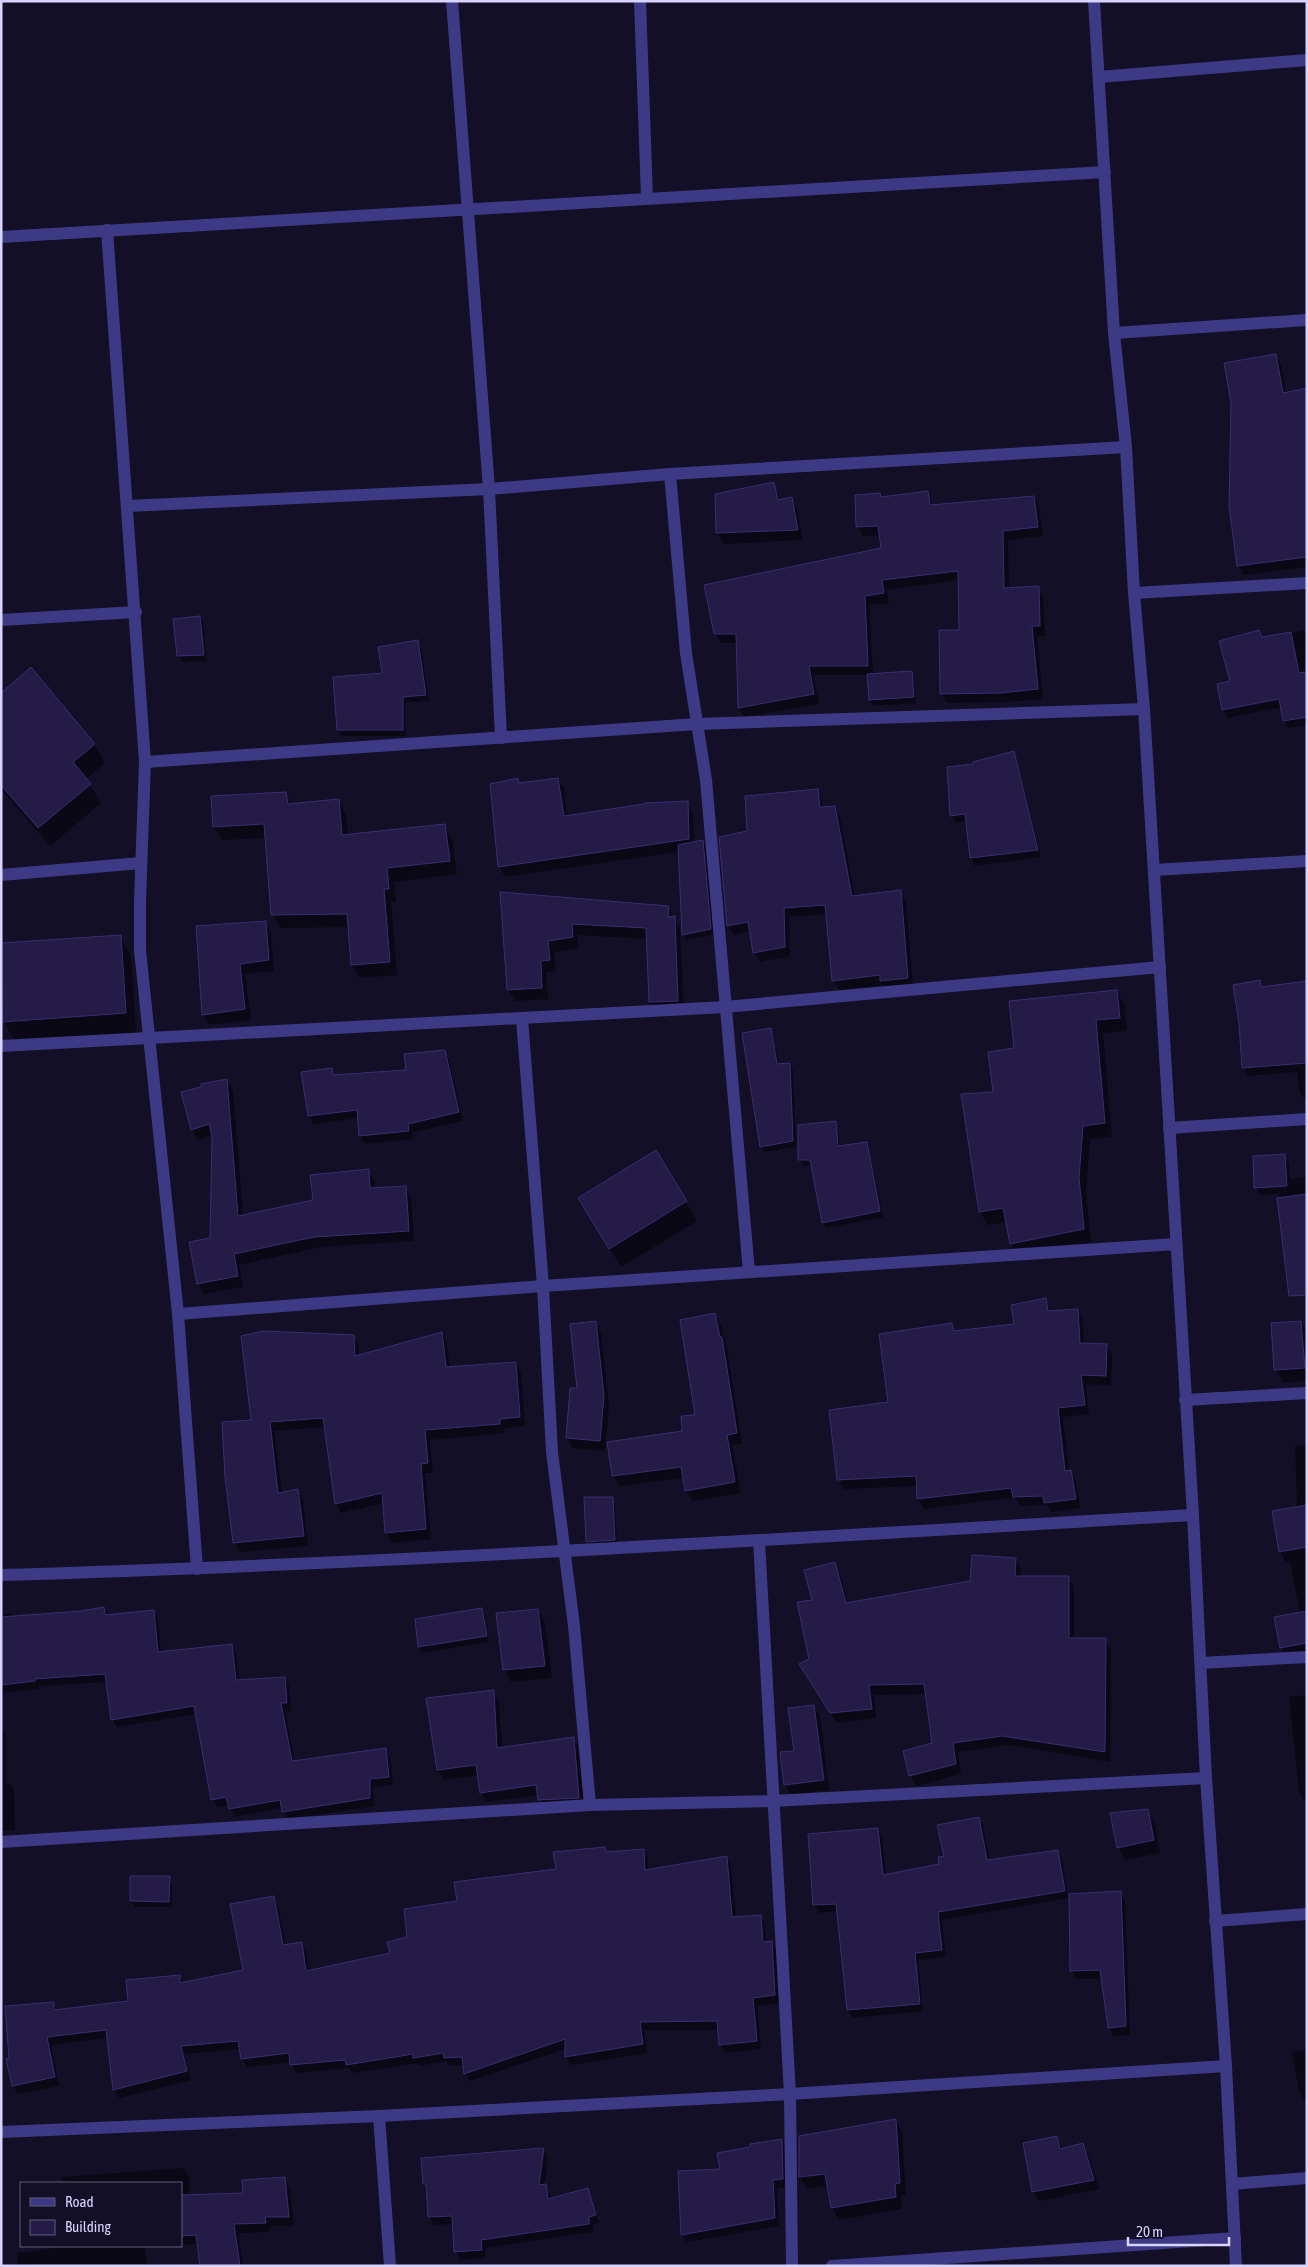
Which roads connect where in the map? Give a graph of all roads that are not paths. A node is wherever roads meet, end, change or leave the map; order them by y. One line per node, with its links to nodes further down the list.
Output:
1 (452, 1): 8 (street)
2 (640, 1): 7 (street)
3 (1094, 1): 5 (street)
4 (1307, 60): 5 (street)
5 (1099, 77): 6 (street)
6 (1105, 172): 7 (street); 12 (street)
7 (647, 198): 8 (street)
8 (469, 209): 9 (street); 15 (street)
9 (107, 230): 10 (street); 16 (street)
10 (1, 237)
11 (1307, 320): 12 (street)
12 (1114, 333): 13 (street)
13 (1126, 448): 14 (street); 18 (street)
14 (670, 474): 15 (street); 22 (street)
15 (488, 489): 16 (street); 23 (street)
16 (128, 506): 19 (street)
17 (1307, 583): 18 (street)
18 (1134, 593): 21 (street)
19 (136, 612): 20 (street); 24 (street)
20 (1, 620)
21 (1144, 709): 22 (street); 27 (street)
22 (697, 724): 23 (street); 30 (street)
23 (501, 738): 24 (street)
24 (146, 762): 26 (street)
25 (1307, 861): 27 (street)
26 (141, 863): 28 (street); 32 (street)
27 (1154, 870): 29 (street)
28 (1, 875)
29 (1160, 967): 30 (street); 35 (street)
30 (725, 1007): 31 (street); 37 (street)
31 (522, 1019): 32 (street); 38 (street)
32 (150, 1039): 33 (street); 39 (street)
33 (1, 1046)
34 (1307, 1119): 35 (street)
35 (1169, 1128): 36 (street)
36 (1176, 1244): 37 (street); 41 (street)
37 (748, 1272): 38 (street)
38 (543, 1286): 39 (street); 44 (street)
39 (178, 1314): 45 (street)
40 (1307, 1393): 41 (street)
41 (1185, 1400): 42 (street)
42 (1193, 1515): 43 (street); 48 (street)
43 (759, 1540): 44 (street); 50 (street)
44 (565, 1552): 45 (street); 51 (street)
45 (197, 1569): 46 (street)
46 (1, 1575)
47 (1307, 1657): 48 (street)
48 (1201, 1664): 49 (street)
49 (1206, 1778): 50 (street); 54 (street)
50 (772, 1801): 51 (street); 56 (street)
51 (590, 1805): 52 (street)
52 (1, 1842)
53 (1307, 1914): 54 (street)
54 (1215, 1920): 55 (street)
55 (1226, 2066): 56 (street); 60 (street)
56 (790, 2094): 57 (street); 63 (street)
57 (379, 2116): 58 (street); 62 (street)
58 (1, 2132)
59 (1307, 2178): 60 (street)
60 (1232, 2184): 61 (street)
61 (1235, 2238): 64 (street); 65 (street)
62 (390, 2266)
63 (792, 2266)
64 (832, 2266)
65 (1236, 2266)

